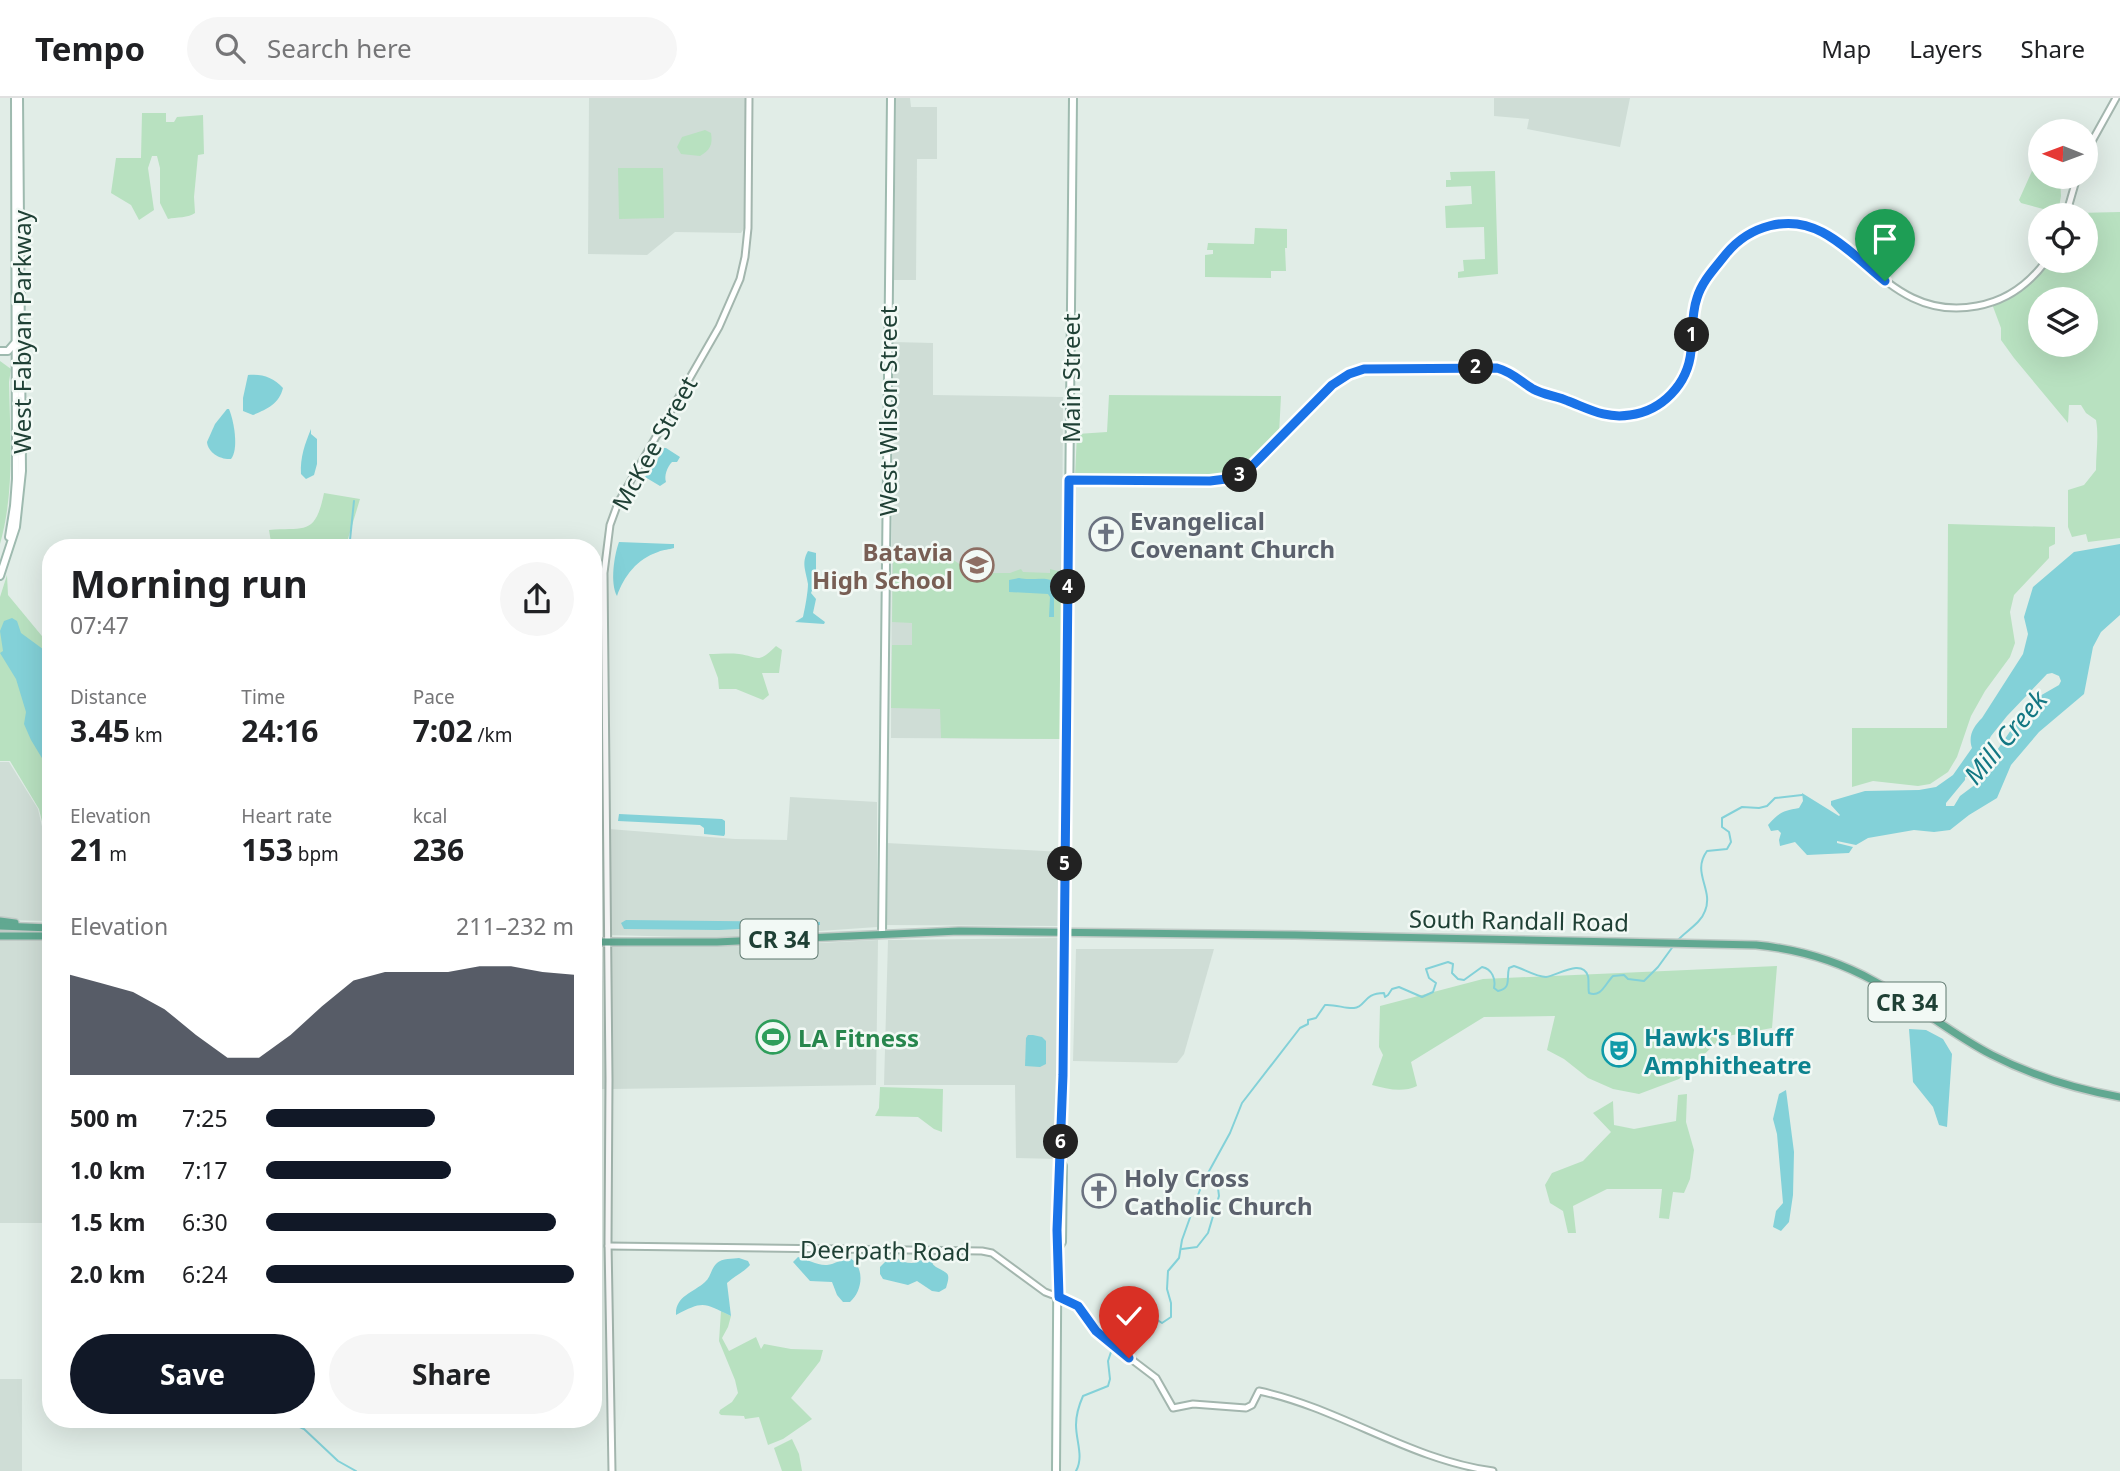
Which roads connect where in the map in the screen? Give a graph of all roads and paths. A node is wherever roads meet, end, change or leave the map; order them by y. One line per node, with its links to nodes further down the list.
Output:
1 (17, 98): 8 (main road, West Fabyan Parkway); 11 (main road, West Fabyan Parkway)
2 (749, 98): 20 (street, McKee Street)
3 (891, 98): 16 (main road, West Wilson Street)
4 (1073, 98): 10 (main road, Main Street)
5 (2116, 98): 6 (street)
6 (2098, 130)
7 (2035, 273): 10 (street)
8 (15, 342): 9 (main road); 11 (main road, West Fabyan Parkway)
9 (0, 351)
10 (1069, 480): 15 (main road, Main Street)
11 (5, 563): 12 (main road, West Fabyan Parkway)
12 (0, 576)
13 (0, 923): 14 (main road)
14 (42, 928)
15 (1065, 932): 16 (main road, South Randall Road / CR 34); 21 (main road, South Randall Road / CR 34); 23 (main road, Main Street)
16 (882, 934): 20 (main road, CR 34)
17 (0, 936): 18 (main road)
18 (42, 936)
19 (602, 942): 20 (main road, CR 34)
20 (607, 942): 22 (street, McKee Street)
21 (2120, 1097)
22 (608, 1247): 23 (street, Deerpath Road); 24 (street, McKee Street)
23 (1059, 1297): 25 (main road, Main Street); 26 (street, Deerpath Road)
24 (612, 1471)
25 (1056, 1471)
26 (1493, 1471)

